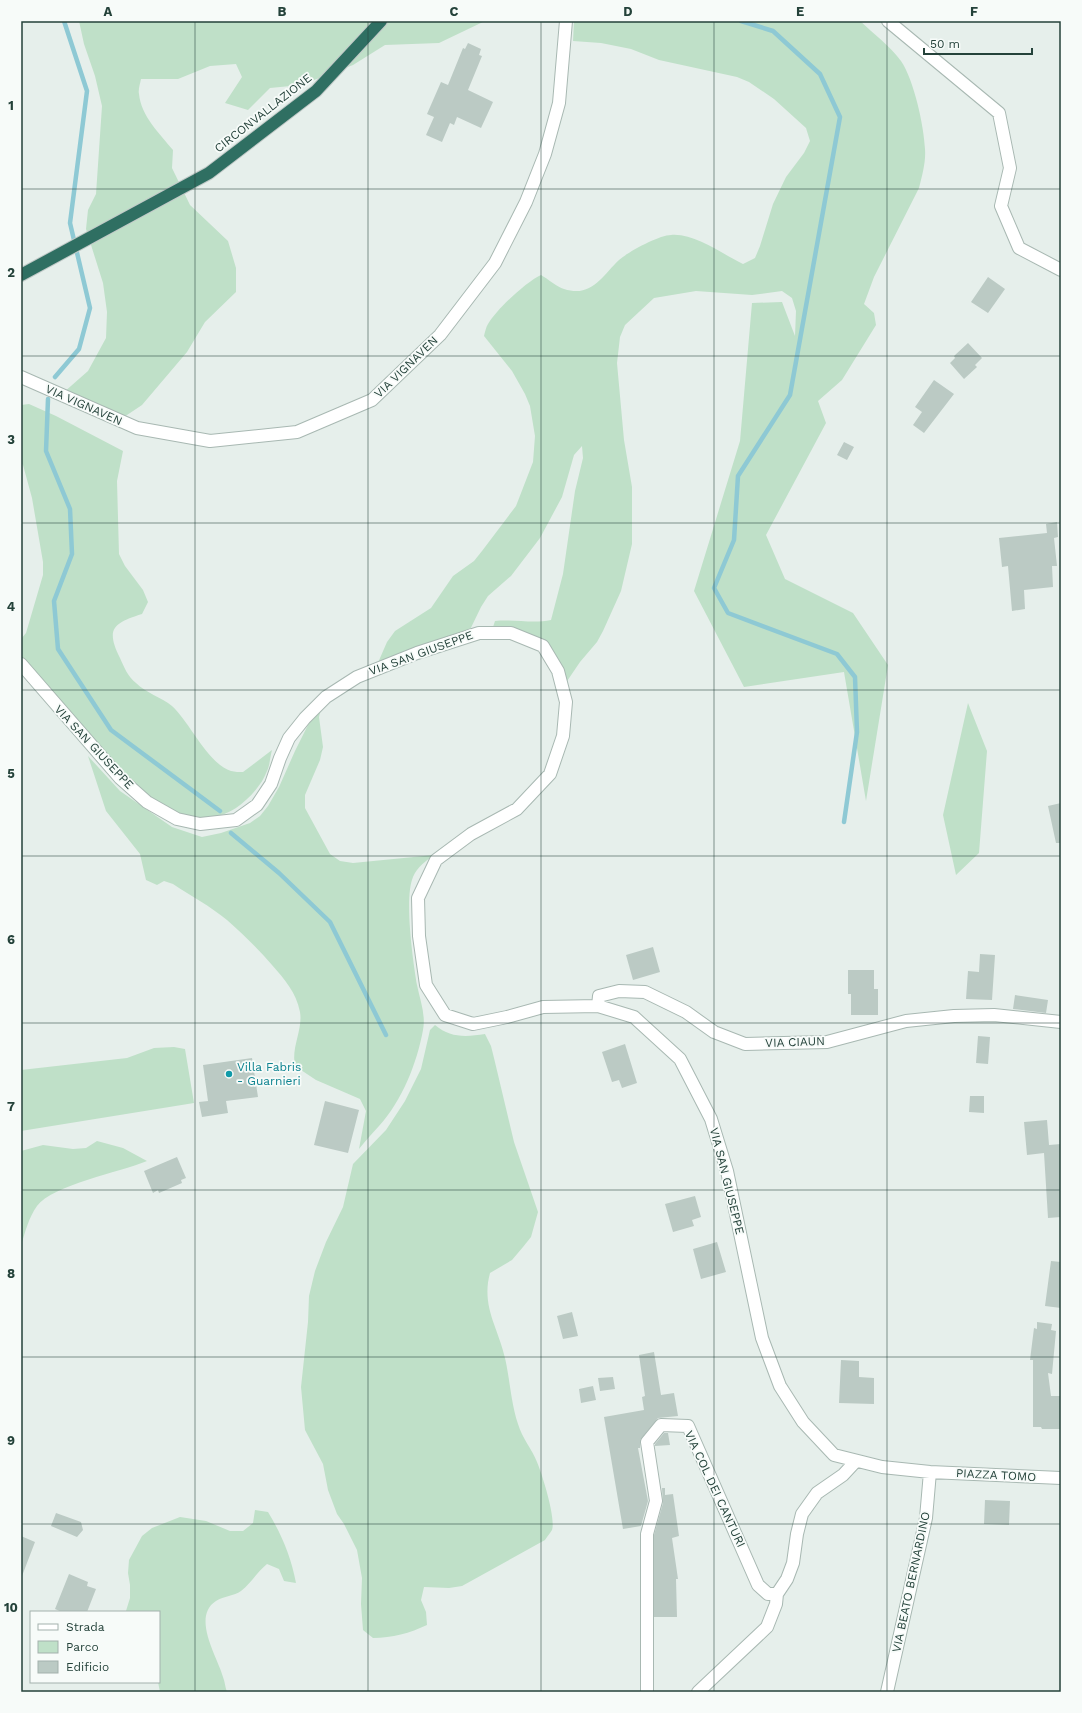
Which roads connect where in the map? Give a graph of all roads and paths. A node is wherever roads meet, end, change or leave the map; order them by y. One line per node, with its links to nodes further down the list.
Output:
1 (381, 21): 5 (highway, CIRCONVALLAZIONE)
2 (566, 21): 6 (street, VIA VIGNAVEN)
3 (888, 21): 4 (street)
4 (1061, 270)
5 (22, 275)
6 (21, 377)
7 (21, 664): 8 (street, VIA SAN GIUSEPPE)
8 (598, 1006): 9 (street, VIA CIAUN); 10 (street, VIA SAN GIUSEPPE)
9 (1061, 1022)
10 (856, 1461): 11 (street, VIA SAN GIUSEPPE); 13 (street)
11 (930, 1472): 12 (street, PIAZZA TOMO); 16 (street, VIA BEATO BERNARDINO)
12 (1061, 1478)
13 (777, 1594): 14 (street, VIA COL DEI CANTURI); 15 (street)
14 (648, 1692)
15 (698, 1692)
16 (887, 1692)

